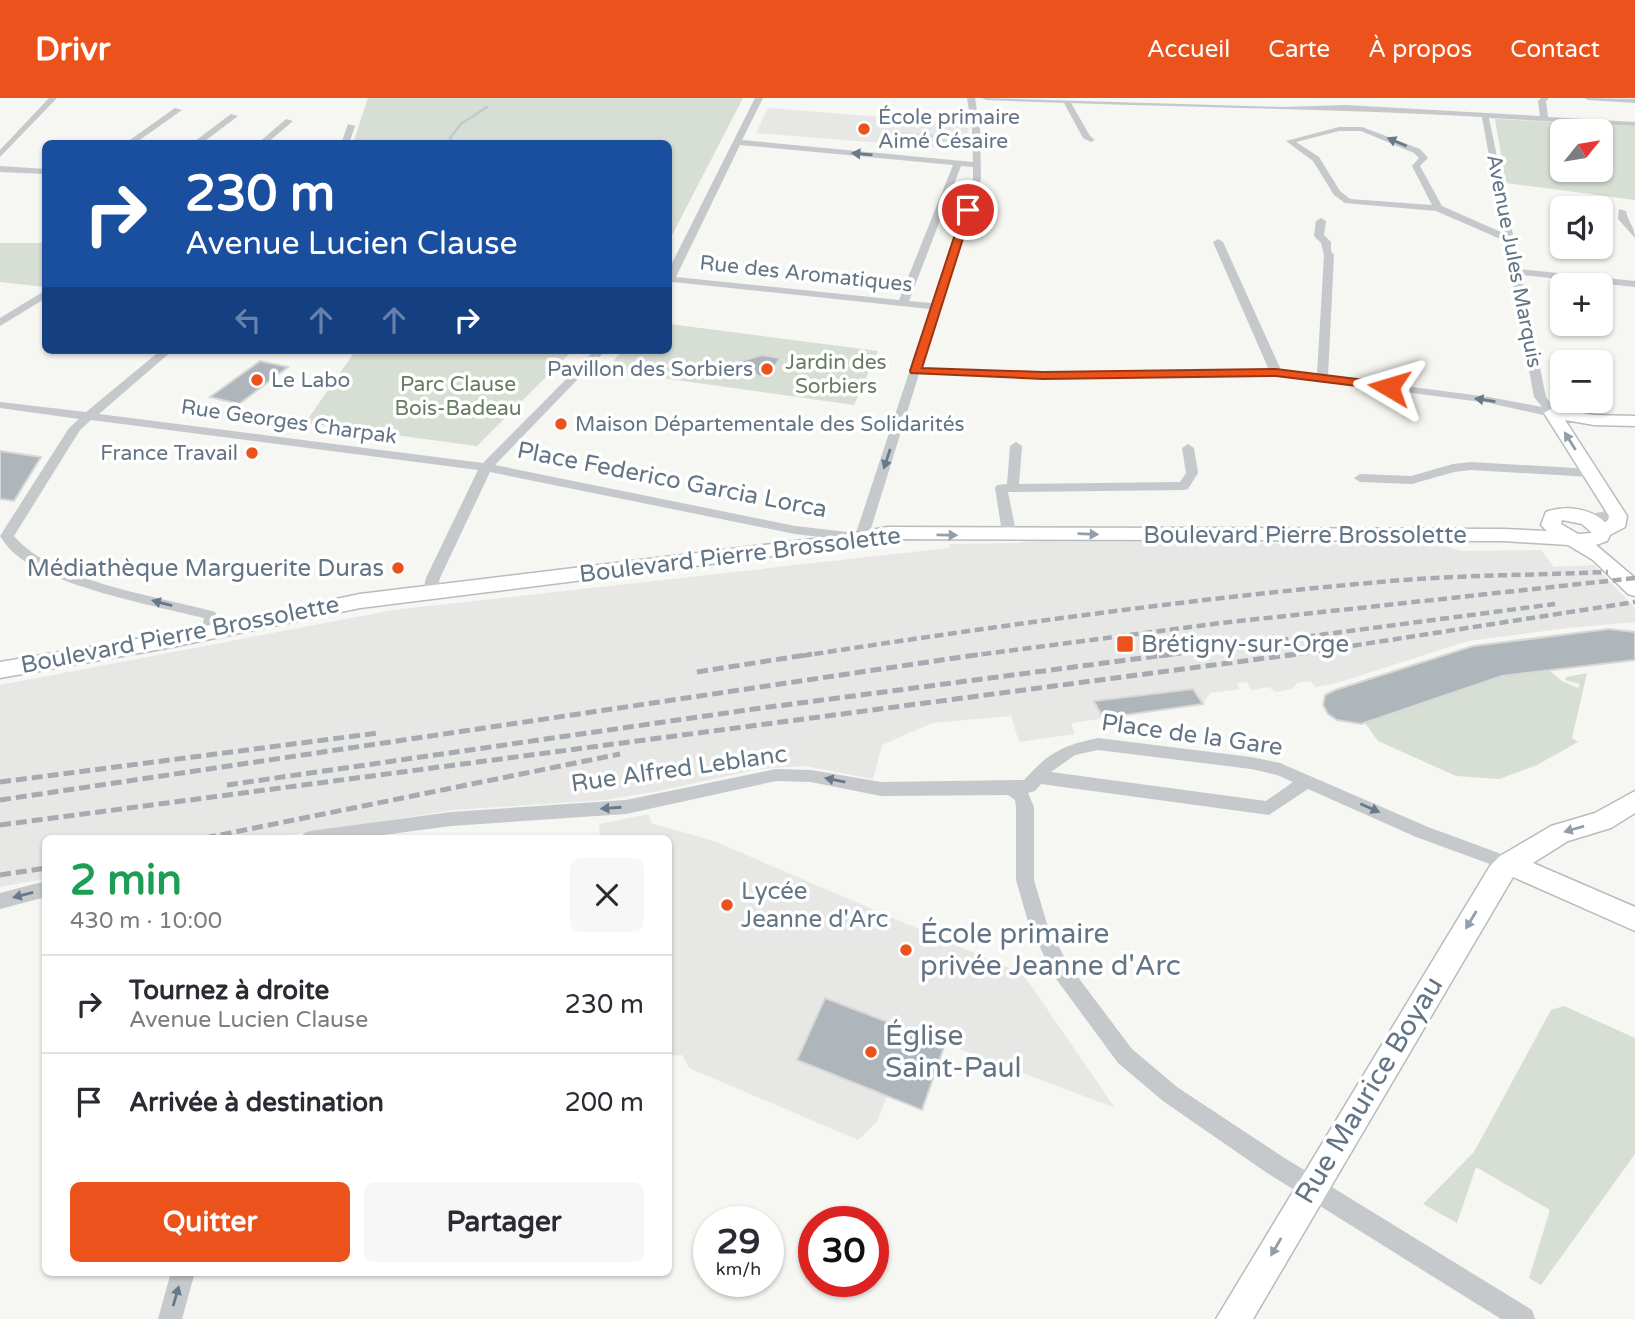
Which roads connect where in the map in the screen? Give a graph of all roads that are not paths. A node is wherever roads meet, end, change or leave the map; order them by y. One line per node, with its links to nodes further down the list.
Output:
1 (53, 98): 29 (street)
2 (759, 98): 28 (street)
3 (971, 98): 31 (street)
4 (986, 98): 11 (street)
5 (1244, 98): 13 (street)
6 (1310, 98): 14 (street)
7 (1430, 98): 16 (street)
8 (1545, 98): 19 (street)
9 (1588, 98): 10 (street)
10 (1635, 101)
11 (1067, 102): 12 (street); 27 (street)
12 (1209, 102): 13 (street)
13 (1249, 107): 14 (street)
14 (1315, 108): 16 (street)
15 (178, 110): 23 (street)
16 (1439, 112): 17 (street)
17 (1485, 115): 19 (street); 38 (street, Avenue Jules Marquis)
18 (234, 116): 24 (street)
19 (1544, 119): 21 (street)
20 (289, 121): 25 (street)
21 (1635, 124)
22 (351, 126): 26 (street)
23 (134, 140)
24 (201, 140)
25 (266, 140)
26 (346, 140)
27 (1091, 140)
28 (738, 142): 30 (street, one-way to 28); 41 (street)
29 (0, 155)
30 (958, 163): 31 (street); 45 (street)
31 (978, 164): 46 (street)
32 (0, 169): 33 (street)
33 (42, 172)
34 (1438, 208): 34 (street, one-way to 34); 38 (street)
35 (1622, 211): 37 (street)
36 (1321, 221): 52 (street)
37 (1635, 235)
38 (1509, 239): 40 (street, Avenue Jules Marquis)
39 (1218, 242): 51 (street)
40 (1516, 272): 43 (street); 54 (street, Avenue Jules Marquis)
41 (672, 274)
42 (672, 280): 45 (street, Rue des Aromatiques)
43 (1635, 284)
44 (42, 296): 47 (street)
45 (903, 304): 46 (street, Rue des Aromatiques)
46 (937, 307): 50 (street)
47 (0, 323)
48 (163, 354): 57 (street)
49 (597, 354): 61 (street)
50 (915, 371): 51 (street); 69 (street, one-way to 69)
51 (1276, 372): 52 (street)
52 (1322, 378): 55 (street, one-way to 52)
53 (0, 405): 57 (street, Rue Georges Charpak)
54 (1550, 410)
55 (1550, 413)
56 (1552, 413): 58 (main road); 62 (main road, Avenue Jules Marquis, one-way to 56)
57 (87, 416): 61 (street, Rue Georges Charpak); 74 (street, one-way to 57)
58 (1635, 421)
59 (1016, 446): 64 (street)
60 (1188, 448): 64 (street)
61 (486, 467): 69 (street, Place Federico Garcia Lorca); 73 (street, Place Federico Garcia Lorca)
62 (1590, 473): 63 (street); 65 (main road, Avenue Jules Marquis)
63 (1360, 478)
64 (1013, 486): 67 (street)
65 (1615, 510): 66 (street); 68 (main road)
66 (1585, 518): 68 (main road); 70 (main road)
67 (1009, 532): 69 (main road, Boulevard Pierre Brossolette, one-way to 67); 70 (main road, Boulevard Pierre Brossolette, one-way to 70)
68 (1601, 535): 70 (main road, Boulevard Pierre Brossolette); 71 (main road)
69 (861, 538): 73 (main road, Boulevard Pierre Brossolette)
70 (1573, 539): 72 (main road)
71 (1635, 576)
72 (1635, 589)
73 (430, 591): 74 (main road, Boulevard Pierre Brossolette)
74 (208, 633): 75 (main road, Boulevard Pierre Brossolette)
75 (0, 670)
76 (1038, 777): 77 (street); 77 (street, Place de la Gare); 78 (street)
77 (1308, 780): 81 (street, Place de la Gare, one-way to 81)
78 (1012, 788): 80 (street, Rue Alfred Leblanc, one-way to 80); 85 (street)
79 (1635, 801): 81 (main road, one-way to 81)
80 (332, 835)
81 (1509, 864): 84 (main road); 85 (main road, Rue Maurice Boyau, one-way to 85)
82 (42, 890): 83 (street, one-way to 83)
83 (0, 901)
84 (1635, 919)
85 (1311, 1188): 88 (main road, Rue Maurice Boyau, one-way to 88); 89 (street)
86 (182, 1276): 87 (street, one-way to 86)
87 (170, 1319)
88 (1233, 1319)
89 (1523, 1319)

